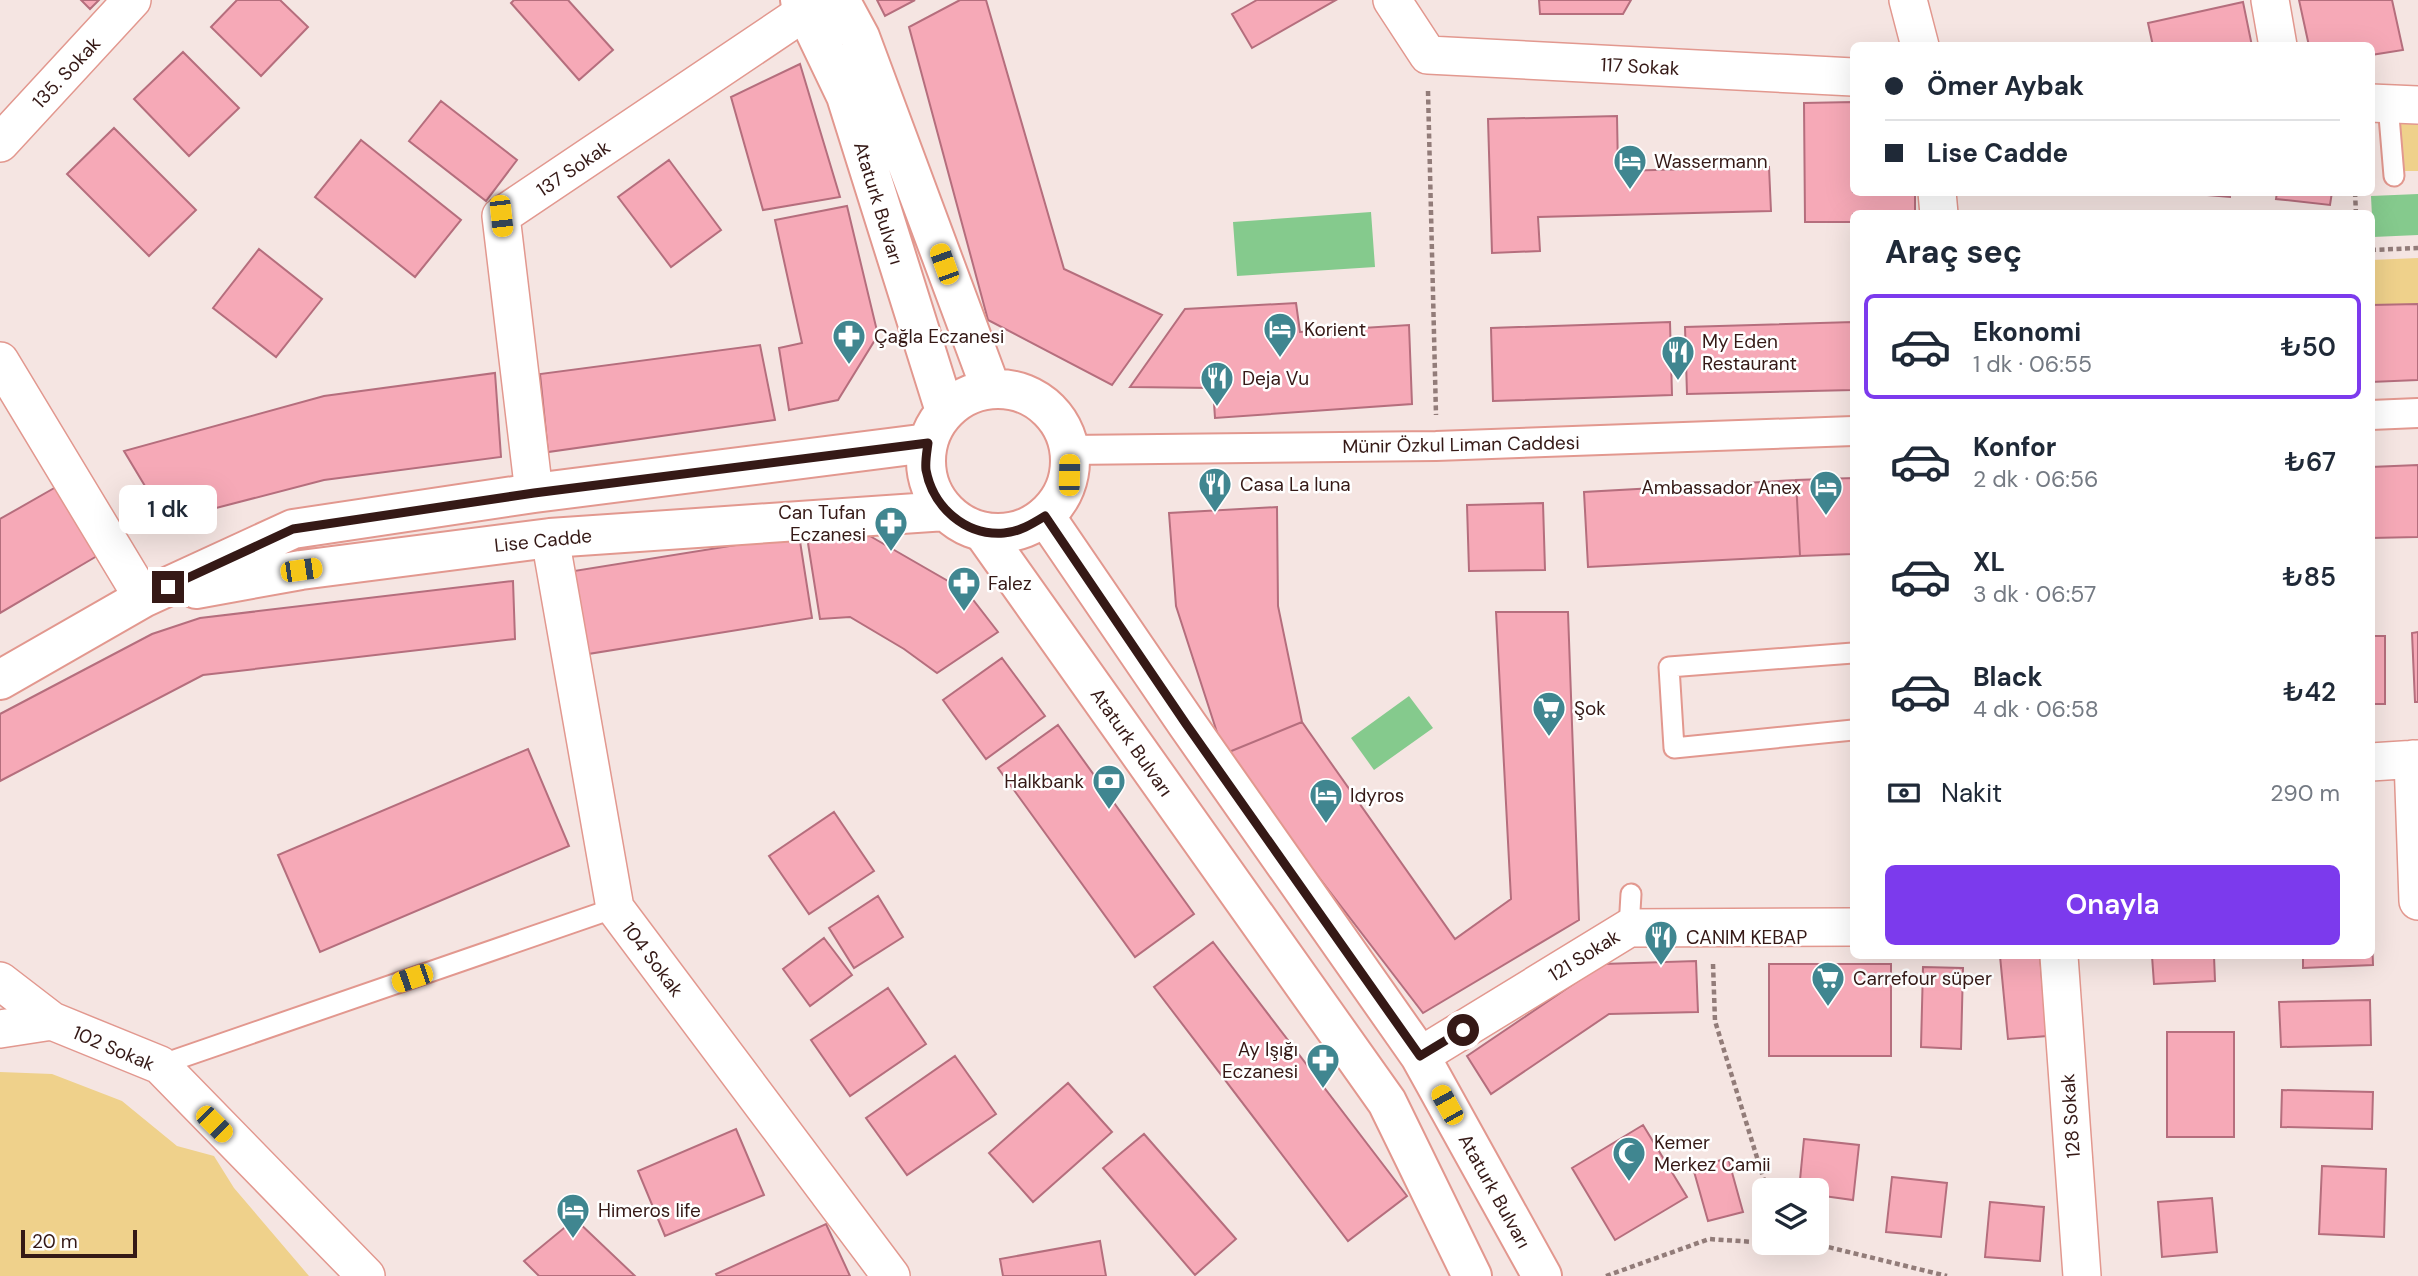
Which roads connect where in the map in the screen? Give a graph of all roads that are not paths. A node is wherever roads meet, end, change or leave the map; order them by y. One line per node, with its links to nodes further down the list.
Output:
1 (132, 0): 10 (street, 135. Sokak)
2 (1392, 0): 8 (street, 117 Sokak)
3 (1908, 0): 6 (street)
4 (2270, 0): 7 (street)
5 (815, 4): 13 (main road, Ataturk Bulvarı); 16 (main road, Ataturk Bulvarı); 19 (street, 137 Sokak)
6 (1919, 42)
7 (2277, 42)
8 (1850, 77)
9 (2393, 104): 11 (lane)
10 (0, 143)
11 (2393, 176)
12 (0, 361): 24 (street)
13 (991, 389): 16 (main road); 18 (main road)
14 (2418, 413): 15 (street)
15 (2375, 415)
16 (936, 427): 19 (main road, Lise Cadde); 20 (main road)
17 (1850, 431): 18 (street, Münir Özkul Liman Caddesi)
18 (1069, 450): 21 (main road)
19 (534, 493): 24 (main road, Lise Cadde)
20 (946, 511): 22 (main road); 23 (main road, Lise Cadde)
21 (1045, 516): 22 (main road); 37 (main road, Ataturk Bulvarı)
22 (983, 531): 41 (main road, Ataturk Bulvarı)
23 (550, 538): 24 (main road, Lise Cadde); 31 (street, 104 Sokak)
24 (143, 598): 26 (main road, Lise Cadde)
25 (1850, 653): 27 (lane)
26 (0, 680)
27 (1850, 730)
28 (2416, 759): 29 (street); 30 (street)
29 (2375, 762)
30 (2418, 901)
31 (615, 908): 38 (lane); 40 (street, 104 Sokak)
32 (1850, 927): 37 (street, 121 Sokak)
33 (2059, 959): 43 (street, 128 Sokak)
34 (0, 981): 35 (street, 102 Sokak)
35 (52, 1021): 36 (street); 38 (street, 102 Sokak)
36 (0, 1029)
37 (1420, 1056): 42 (main road, Ataturk Bulvarı)
38 (160, 1065): 39 (street, 102 Sokak)
39 (366, 1276)
40 (891, 1276)
41 (1472, 1276)
42 (1542, 1276)
43 (2082, 1276)

